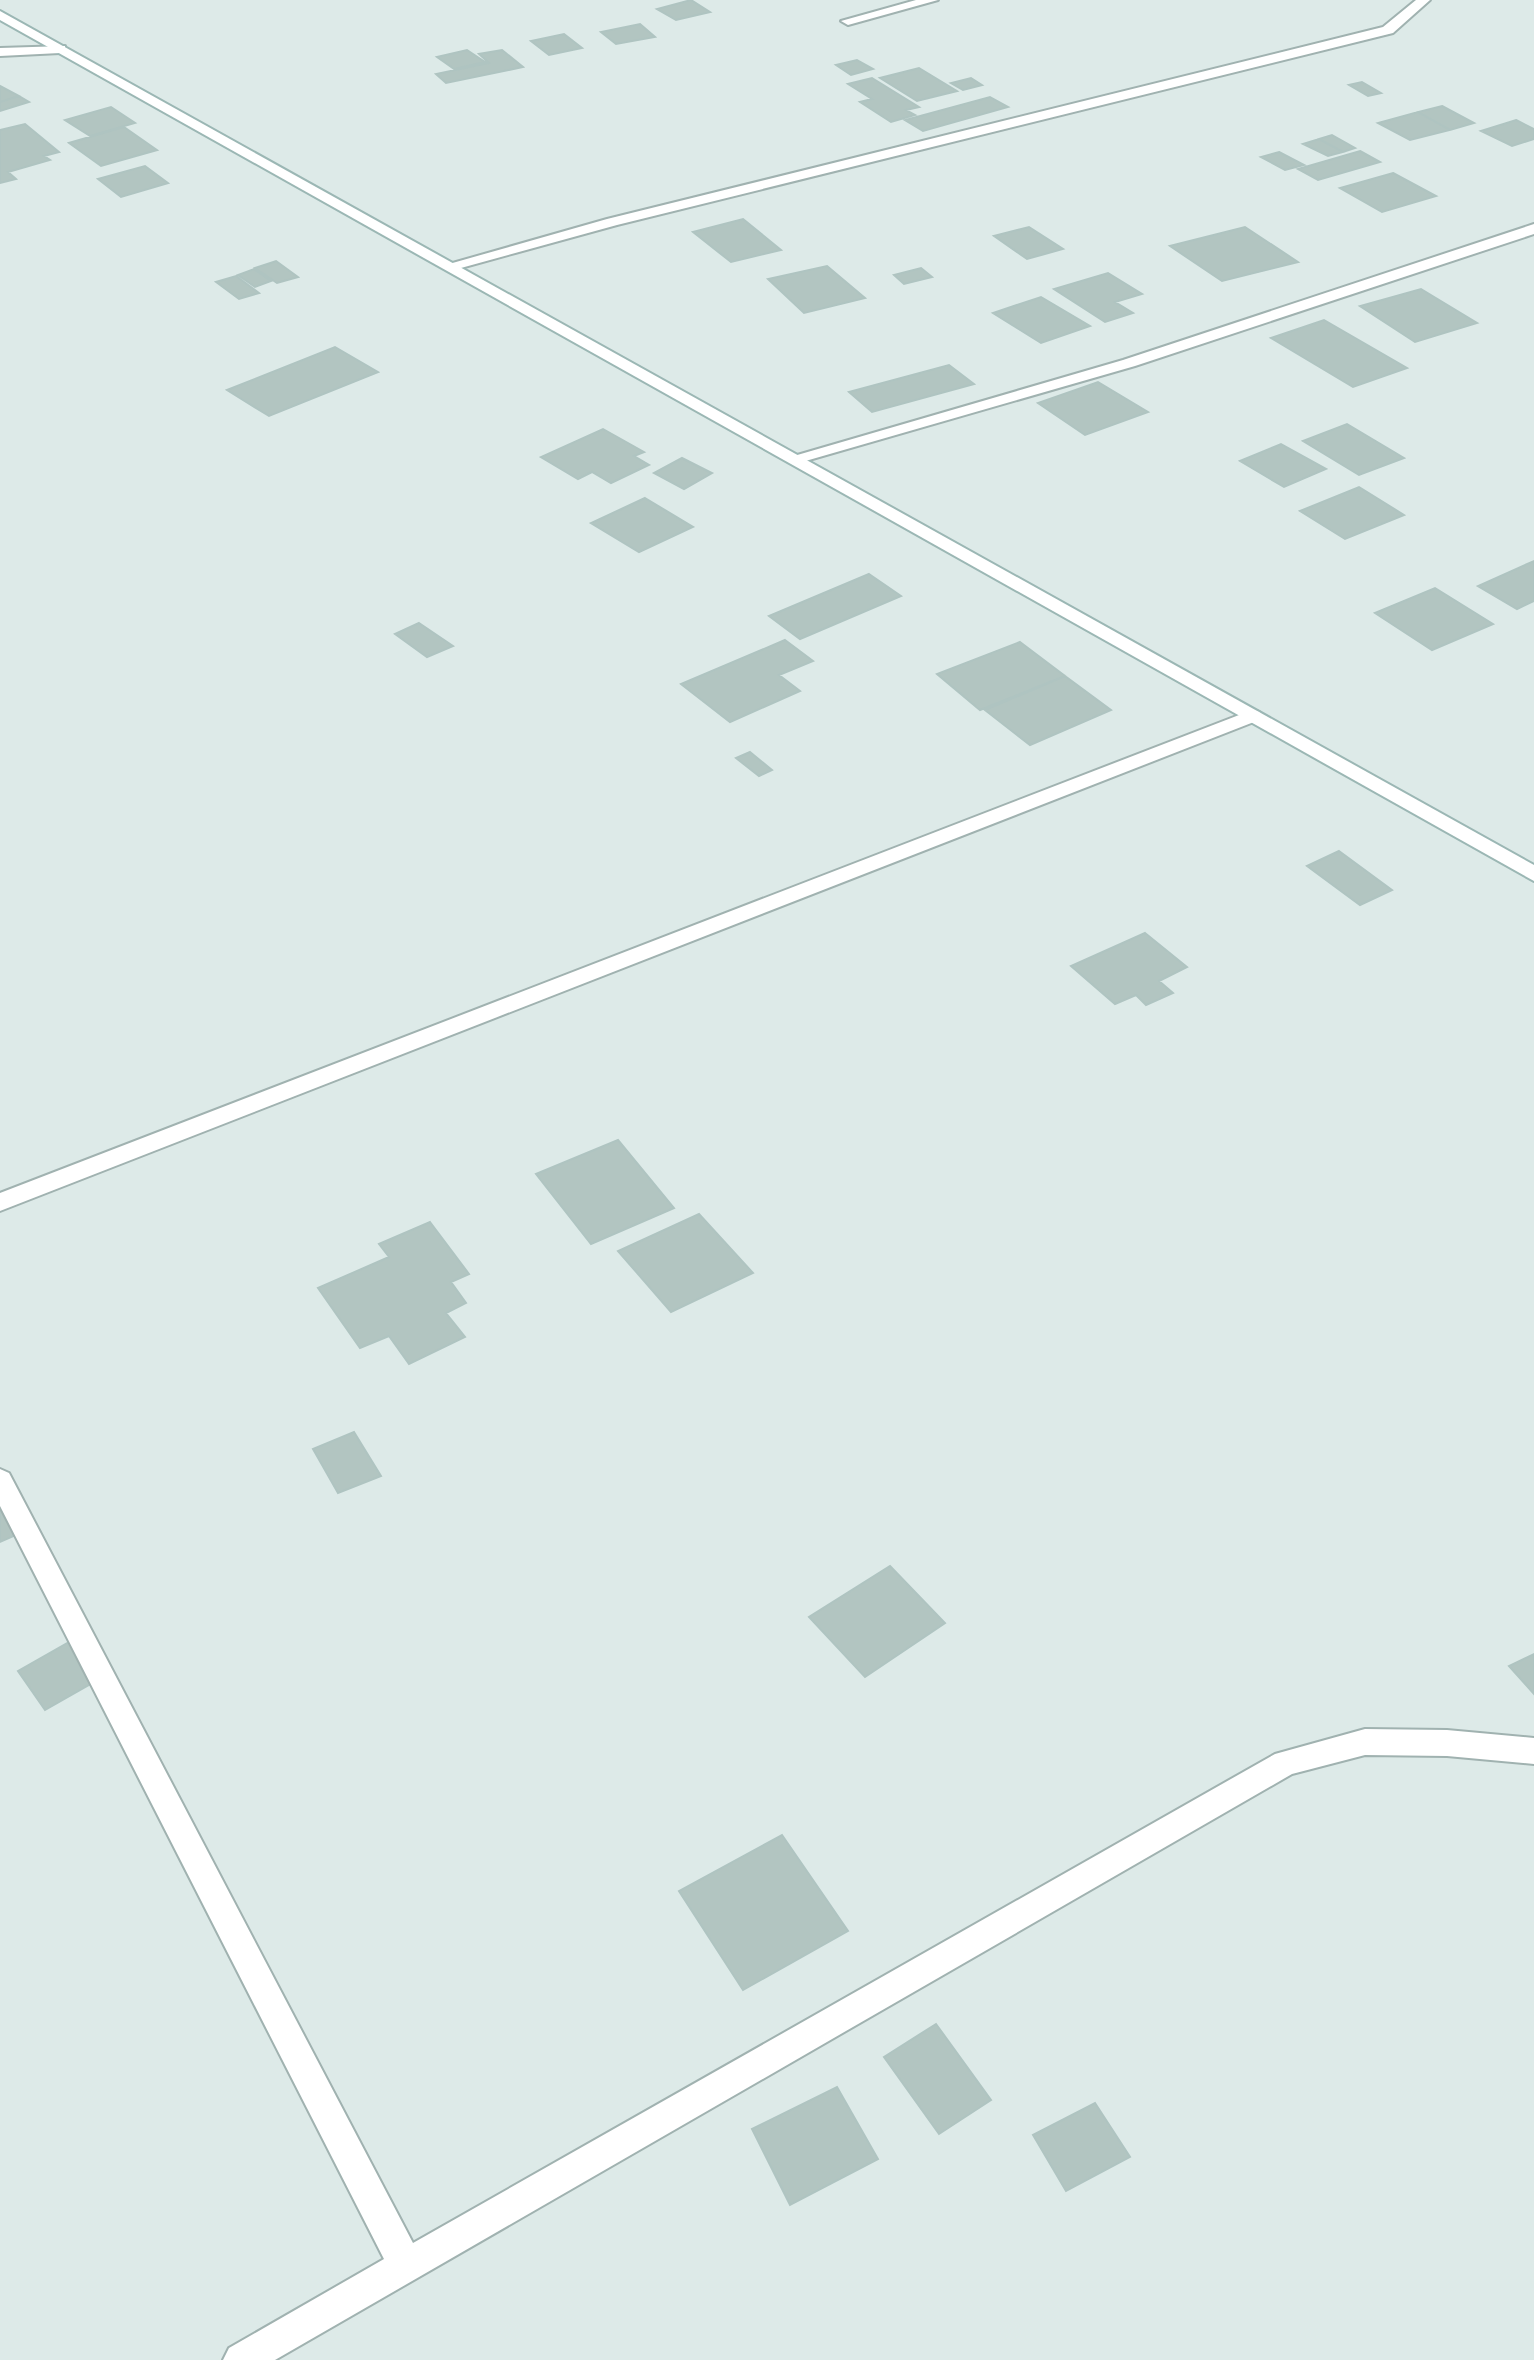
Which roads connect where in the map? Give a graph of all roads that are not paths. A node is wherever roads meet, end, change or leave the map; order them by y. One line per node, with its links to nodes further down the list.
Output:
1 (932, 0): 4 (street)
2 (1424, 0): 8 (street)
3 (0, 15): 5 (street)
4 (848, 21)
5 (60, 49): 6 (street); 8 (street)
6 (0, 52)
7 (1534, 229): 9 (street)
8 (450, 266): 9 (street)
9 (796, 458): 10 (street)
10 (1252, 716): 11 (street); 12 (street)
11 (1534, 874)
12 (0, 1202)
13 (0, 1480): 15 (street)
14 (1534, 1751): 15 (street)
15 (405, 2264): 16 (street)
16 (241, 2360)

